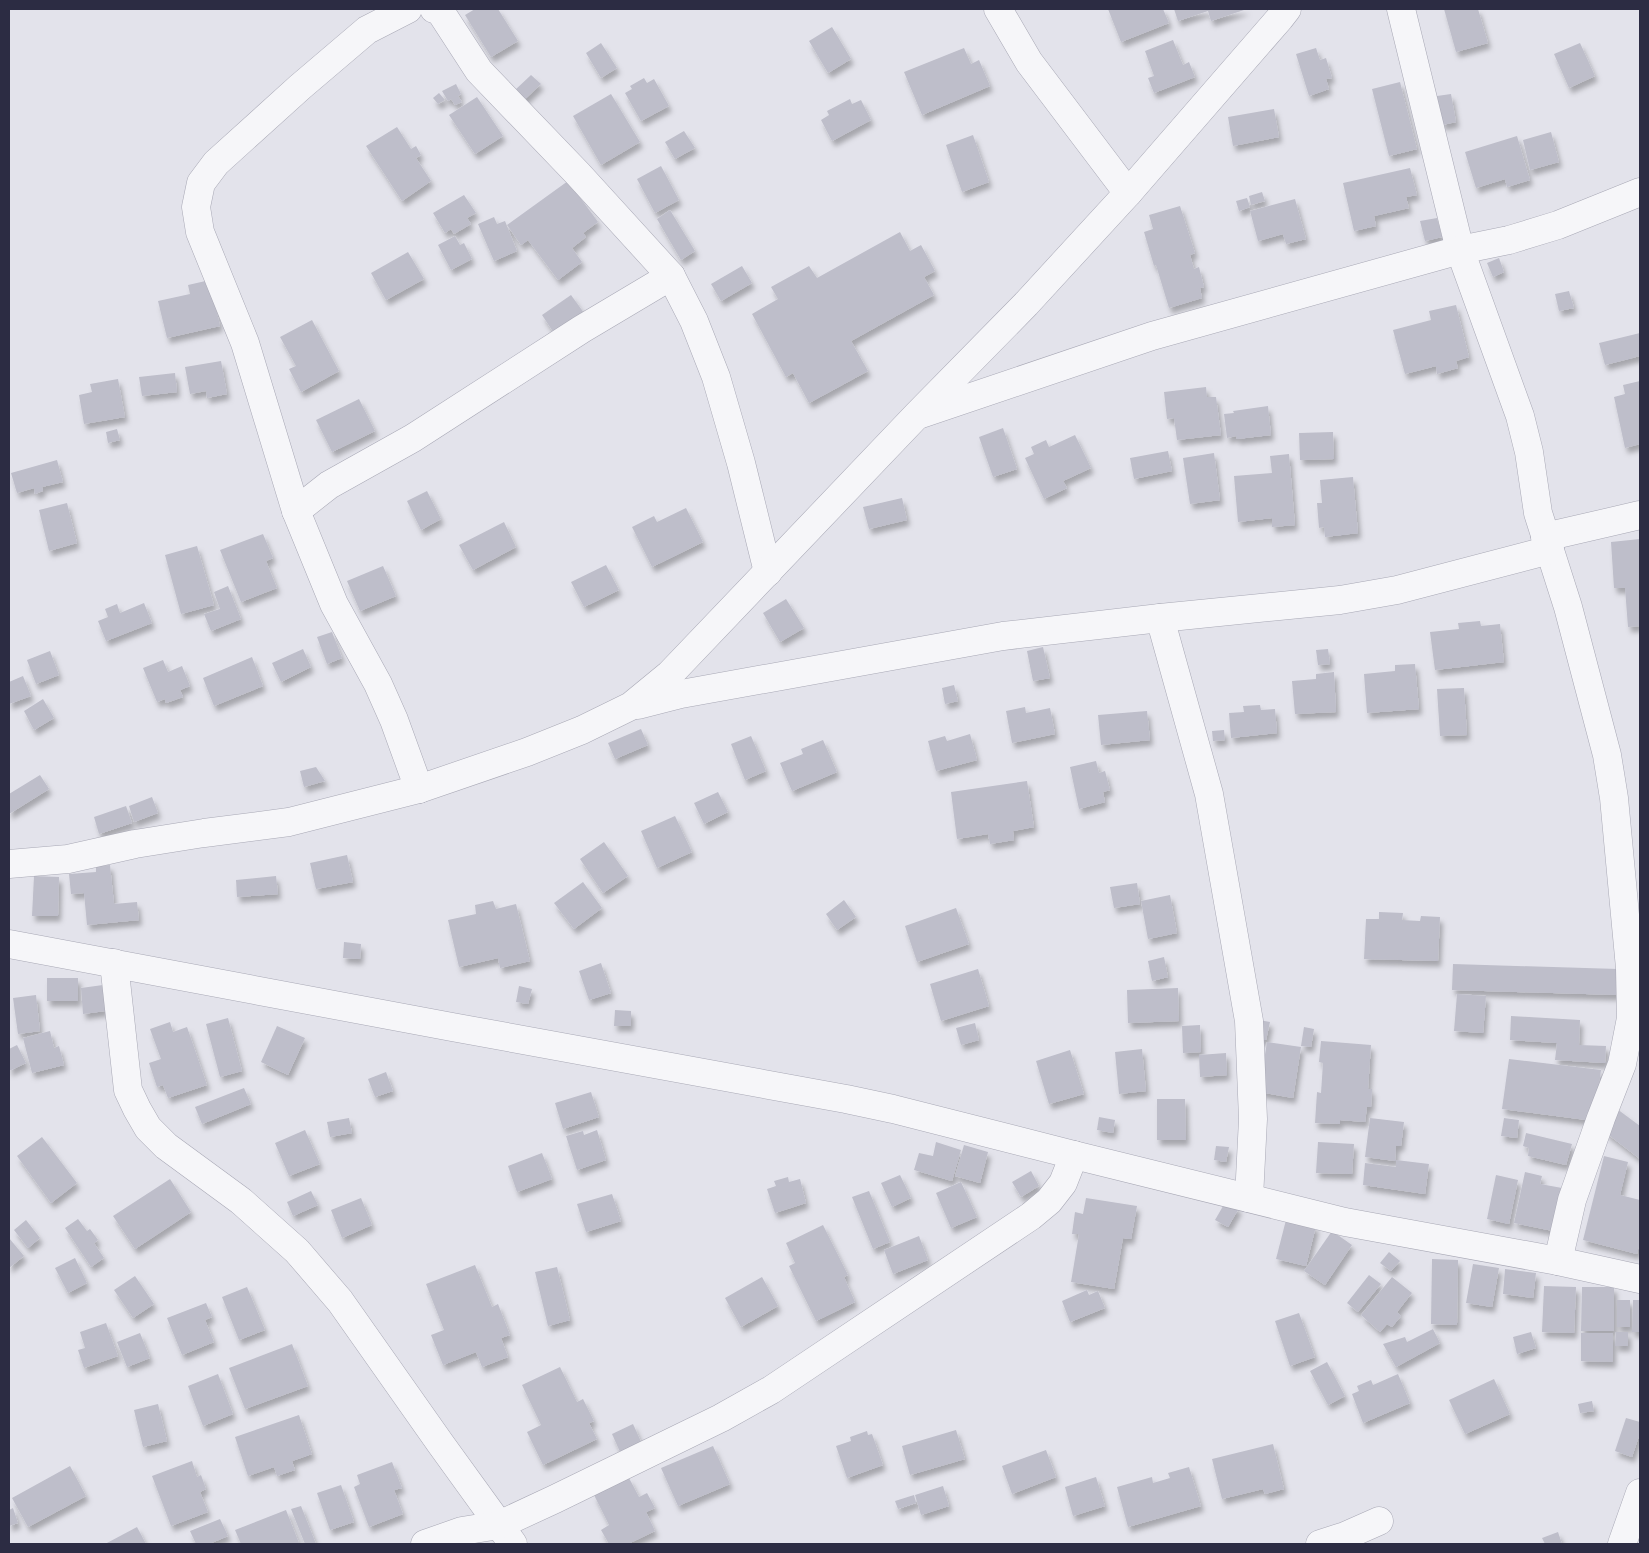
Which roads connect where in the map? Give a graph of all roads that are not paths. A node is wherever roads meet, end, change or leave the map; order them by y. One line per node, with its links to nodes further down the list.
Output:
1 (408, 9): 11 (street)
2 (434, 9): 9 (street)
3 (998, 9): 7 (street)
4 (1286, 9): 7 (street)
5 (1401, 9): 8 (street)
6 (1640, 192): 8 (street)
7 (1128, 193): 10 (street)
8 (1460, 250): 10 (street); 13 (street)
9 (671, 276): 11 (street); 14 (street)
10 (917, 415): 14 (street)
11 (296, 510): 17 (street)
12 (1640, 515): 13 (street)
13 (1547, 544): 15 (street); 23 (street)
14 (768, 572): 16 (street)
15 (1160, 618): 16 (street); 22 (street)
16 (631, 706): 17 (street)
17 (419, 789): 18 (street)
18 (9, 864)
19 (9, 944): 20 (street)
20 (114, 963): 21 (street); 27 (street)
21 (1074, 1155): 22 (street); 27 (street)
22 (1249, 1198): 23 (street)
23 (1558, 1261): 24 (street)
24 (1640, 1279)
25 (1640, 1494): 30 (street)
26 (1379, 1521): 29 (street)
27 (506, 1534): 28 (street)
28 (425, 1544)
29 (1320, 1544)
30 (1622, 1544)

